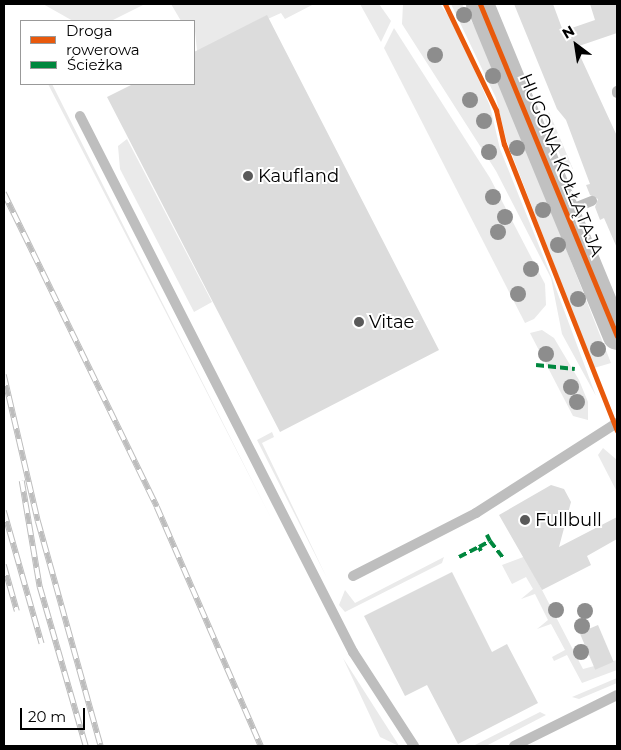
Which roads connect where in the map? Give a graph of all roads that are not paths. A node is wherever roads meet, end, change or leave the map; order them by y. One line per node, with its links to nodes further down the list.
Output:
1 (480, 4): 4 (street, HUGONA KOŁŁĄTAJA)
2 (80, 116): 9 (lane)
3 (592, 201): 4 (lane)
4 (566, 211): 5 (street, HUGONA KOŁŁĄTAJA)
5 (617, 336)
6 (617, 423): 7 (lane)
7 (353, 576)
8 (617, 695): 10 (lane)
9 (414, 746)
10 (514, 746)

